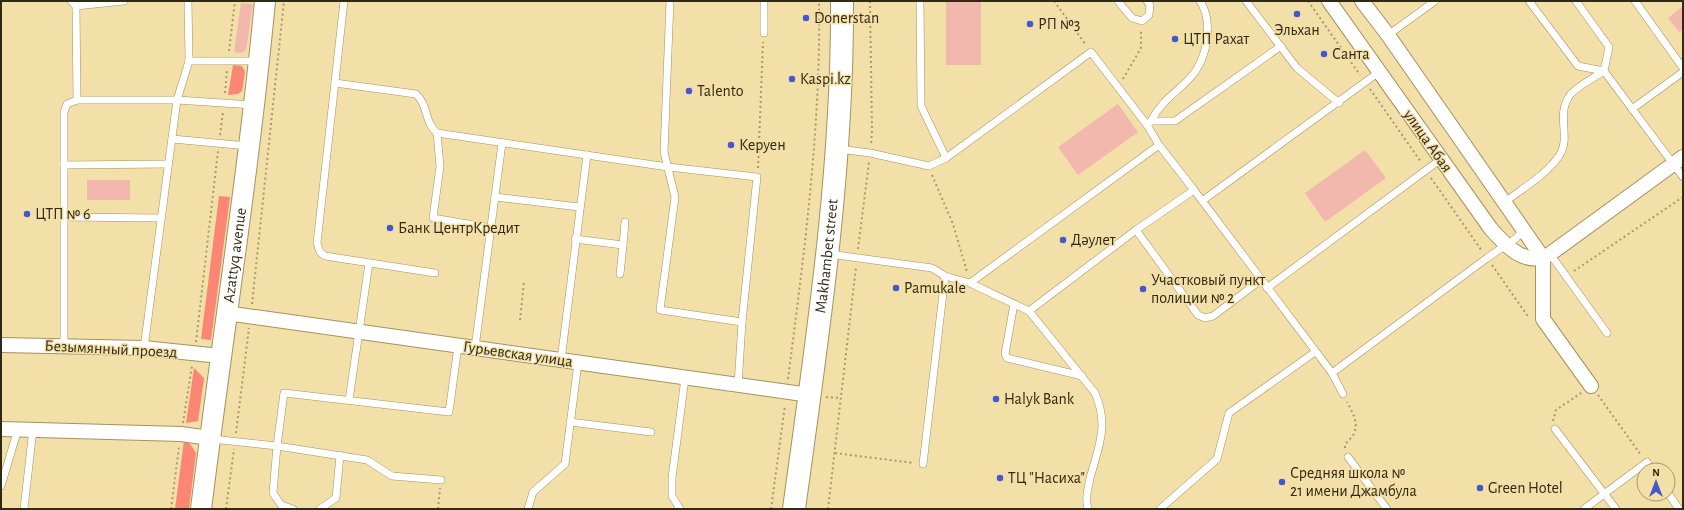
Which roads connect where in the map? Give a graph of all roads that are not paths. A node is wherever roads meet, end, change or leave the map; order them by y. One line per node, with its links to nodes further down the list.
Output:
1 (124, 1): 19 (lane)
2 (188, 1): 23 (lane)
3 (265, 1): 24 (street, Azattyq avenue)
4 (344, 1): 29 (lane)
5 (670, 1): 48 (lane)
6 (764, 1): 20 (lane)
7 (842, 1): 41 (main road, Makhambet street)
8 (920, 1): 43 (lane)
9 (1118, 1): 10 (lane)
10 (1147, 1)
11 (1200, 1): 35 (lane)
12 (1246, 1): 22 (lane)
13 (1329, 1): 27 (street, улица Абая)
14 (1362, 1): 21 (street, улица Абая)
15 (1435, 1): 21 (lane)
16 (1529, 1): 26 (lane)
17 (1576, 1): 26 (lane)
18 (1635, 1): 25 (lane)
19 (74, 4): 30 (lane)
20 (764, 33)
21 (1388, 35): 53 (street, улица Абая)
22 (1281, 46): 32 (lane); 35 (lane)
23 (189, 61): 24 (lane); 31 (lane)
24 (259, 61): 33 (street, Azattyq avenue)
25 (1683, 68)
26 (1604, 71): 34 (lane); 53 (lane)
27 (1379, 72): 32 (lane); 44 (street, улица Абая)
28 (1683, 72): 34 (lane)
29 (335, 83): 36 (lane); 66 (lane)
30 (77, 100): 31 (lane); 47 (lane)
31 (177, 100): 33 (lane); 37 (lane)
32 (1339, 103): 52 (lane)
33 (255, 105): 40 (street, Azattyq avenue)
34 (1632, 109): 45 (lane)
35 (1149, 123): 39 (lane); 43 (lane)
36 (436, 133): 38 (lane); 58 (lane)
37 (172, 139): 40 (lane); 46 (lane)
38 (502, 142): 42 (lane); 51 (lane)
39 (1159, 145): 50 (lane); 71 (lane)
40 (250, 147): 75 (street, Azattyq avenue)
41 (836, 148): 43 (lane); 64 (main road, Makhambet street)
42 (587, 155): 48 (lane); 54 (lane)
43 (946, 158)
44 (1441, 158): 63 (street, улица Абая); 72 (lane)
45 (1678, 161): 49 (lane); 65 (street)
46 (168, 164): 47 (lane); 56 (lane)
47 (64, 165): 55 (lane)
48 (668, 167): 76 (lane); 76 (lane)
49 (1683, 177)
50 (1194, 190): 52 (lane); 59 (lane)
51 (495, 197): 54 (lane); 58 (lane)
52 (1202, 201): 70 (lane)
53 (1505, 202): 60 (street, улица Абая)
54 (579, 207): 61 (lane)
55 (64, 217): 56 (lane); 80 (lane)
56 (161, 218): 82 (lane)
57 (625, 222): 62 (lane)
58 (491, 228): 83 (lane)
59 (1136, 230): 70 (lane); 74 (lane)
60 (1524, 230): 63 (lane); 65 (street, улица Абая)
61 (575, 239): 62 (lane); 86 (lane)
62 (623, 245): 68 (lane)
63 (1505, 245): 65 (street, улица Абая); 88 (lane)
64 (828, 254): 69 (lane); 94 (main road, Makhambet street)
65 (1547, 256): 78 (lane); 92 (street)
66 (369, 263): 67 (lane); 77 (lane)
67 (435, 273)
68 (620, 274)
69 (945, 276): 71 (lane); 106 (lane)
70 (1261, 280): 72 (lane)
71 (970, 283): 73 (lane)
72 (1267, 288): 84 (lane)
73 (1014, 304): 74 (lane); 89 (lane)
74 (1029, 311): 89 (lane)
75 (226, 313): 77 (street, Гурьевская улица); 85 (street, Azattyq avenue)
76 (742, 322): 91 (lane)
77 (359, 332): 81 (street, Гурьевская улица); 95 (lane)
78 (1607, 333)
79 (1, 345): 80 (street, Безымянный проезд)
80 (64, 346): 82 (street, Безымянный проезд)
81 (458, 346): 83 (street, Гурьевская улица); 95 (lane)
82 (144, 348): 85 (street, Безымянный проезд)
83 (475, 348): 86 (street, Гурьевская улица)
84 (1314, 352): 88 (lane); 119 (lane)
85 (220, 356): 102 (street, Azattyq avenue)
86 (561, 360): 87 (street, Гурьевская улица)
87 (578, 363): 90 (street, Гурьевская улица); 96 (lane)
88 (1332, 373): 93 (lane)
89 (1082, 376): 118 (lane)
90 (685, 378): 91 (street, Гурьевская улица); 116 (lane)
91 (738, 385): 94 (street, Гурьевская улица)
92 (1591, 386)
93 (1343, 394)
94 (810, 395): 117 (main road, Makhambet street)
95 (349, 400): 103 (lane)
96 (570, 422): 101 (lane); 115 (lane)
97 (1, 429): 98 (street)
98 (18, 429): 99 (street); 109 (lane)
99 (34, 429): 102 (street); 111 (lane)
100 (1555, 429): 110 (lane)
101 (651, 432)
102 (210, 438): 103 (lane); 112 (street, Azattyq avenue)
103 (277, 446): 104 (lane); 113 (lane)
104 (340, 455): 108 (lane); 114 (lane)
105 (1348, 457): 120 (lane)
106 (923, 464)
107 (1636, 470): 110 (lane)
108 (440, 480)
109 (1, 486)
110 (1603, 493): 121 (lane); 122 (lane)
111 (24, 509)
112 (201, 509)
113 (293, 509)
114 (320, 509)
115 (528, 509)
116 (680, 509)
117 (794, 509)
118 (1088, 509)
119 (1160, 509)
120 (1387, 509)
121 (1584, 509)
122 (1616, 509)

